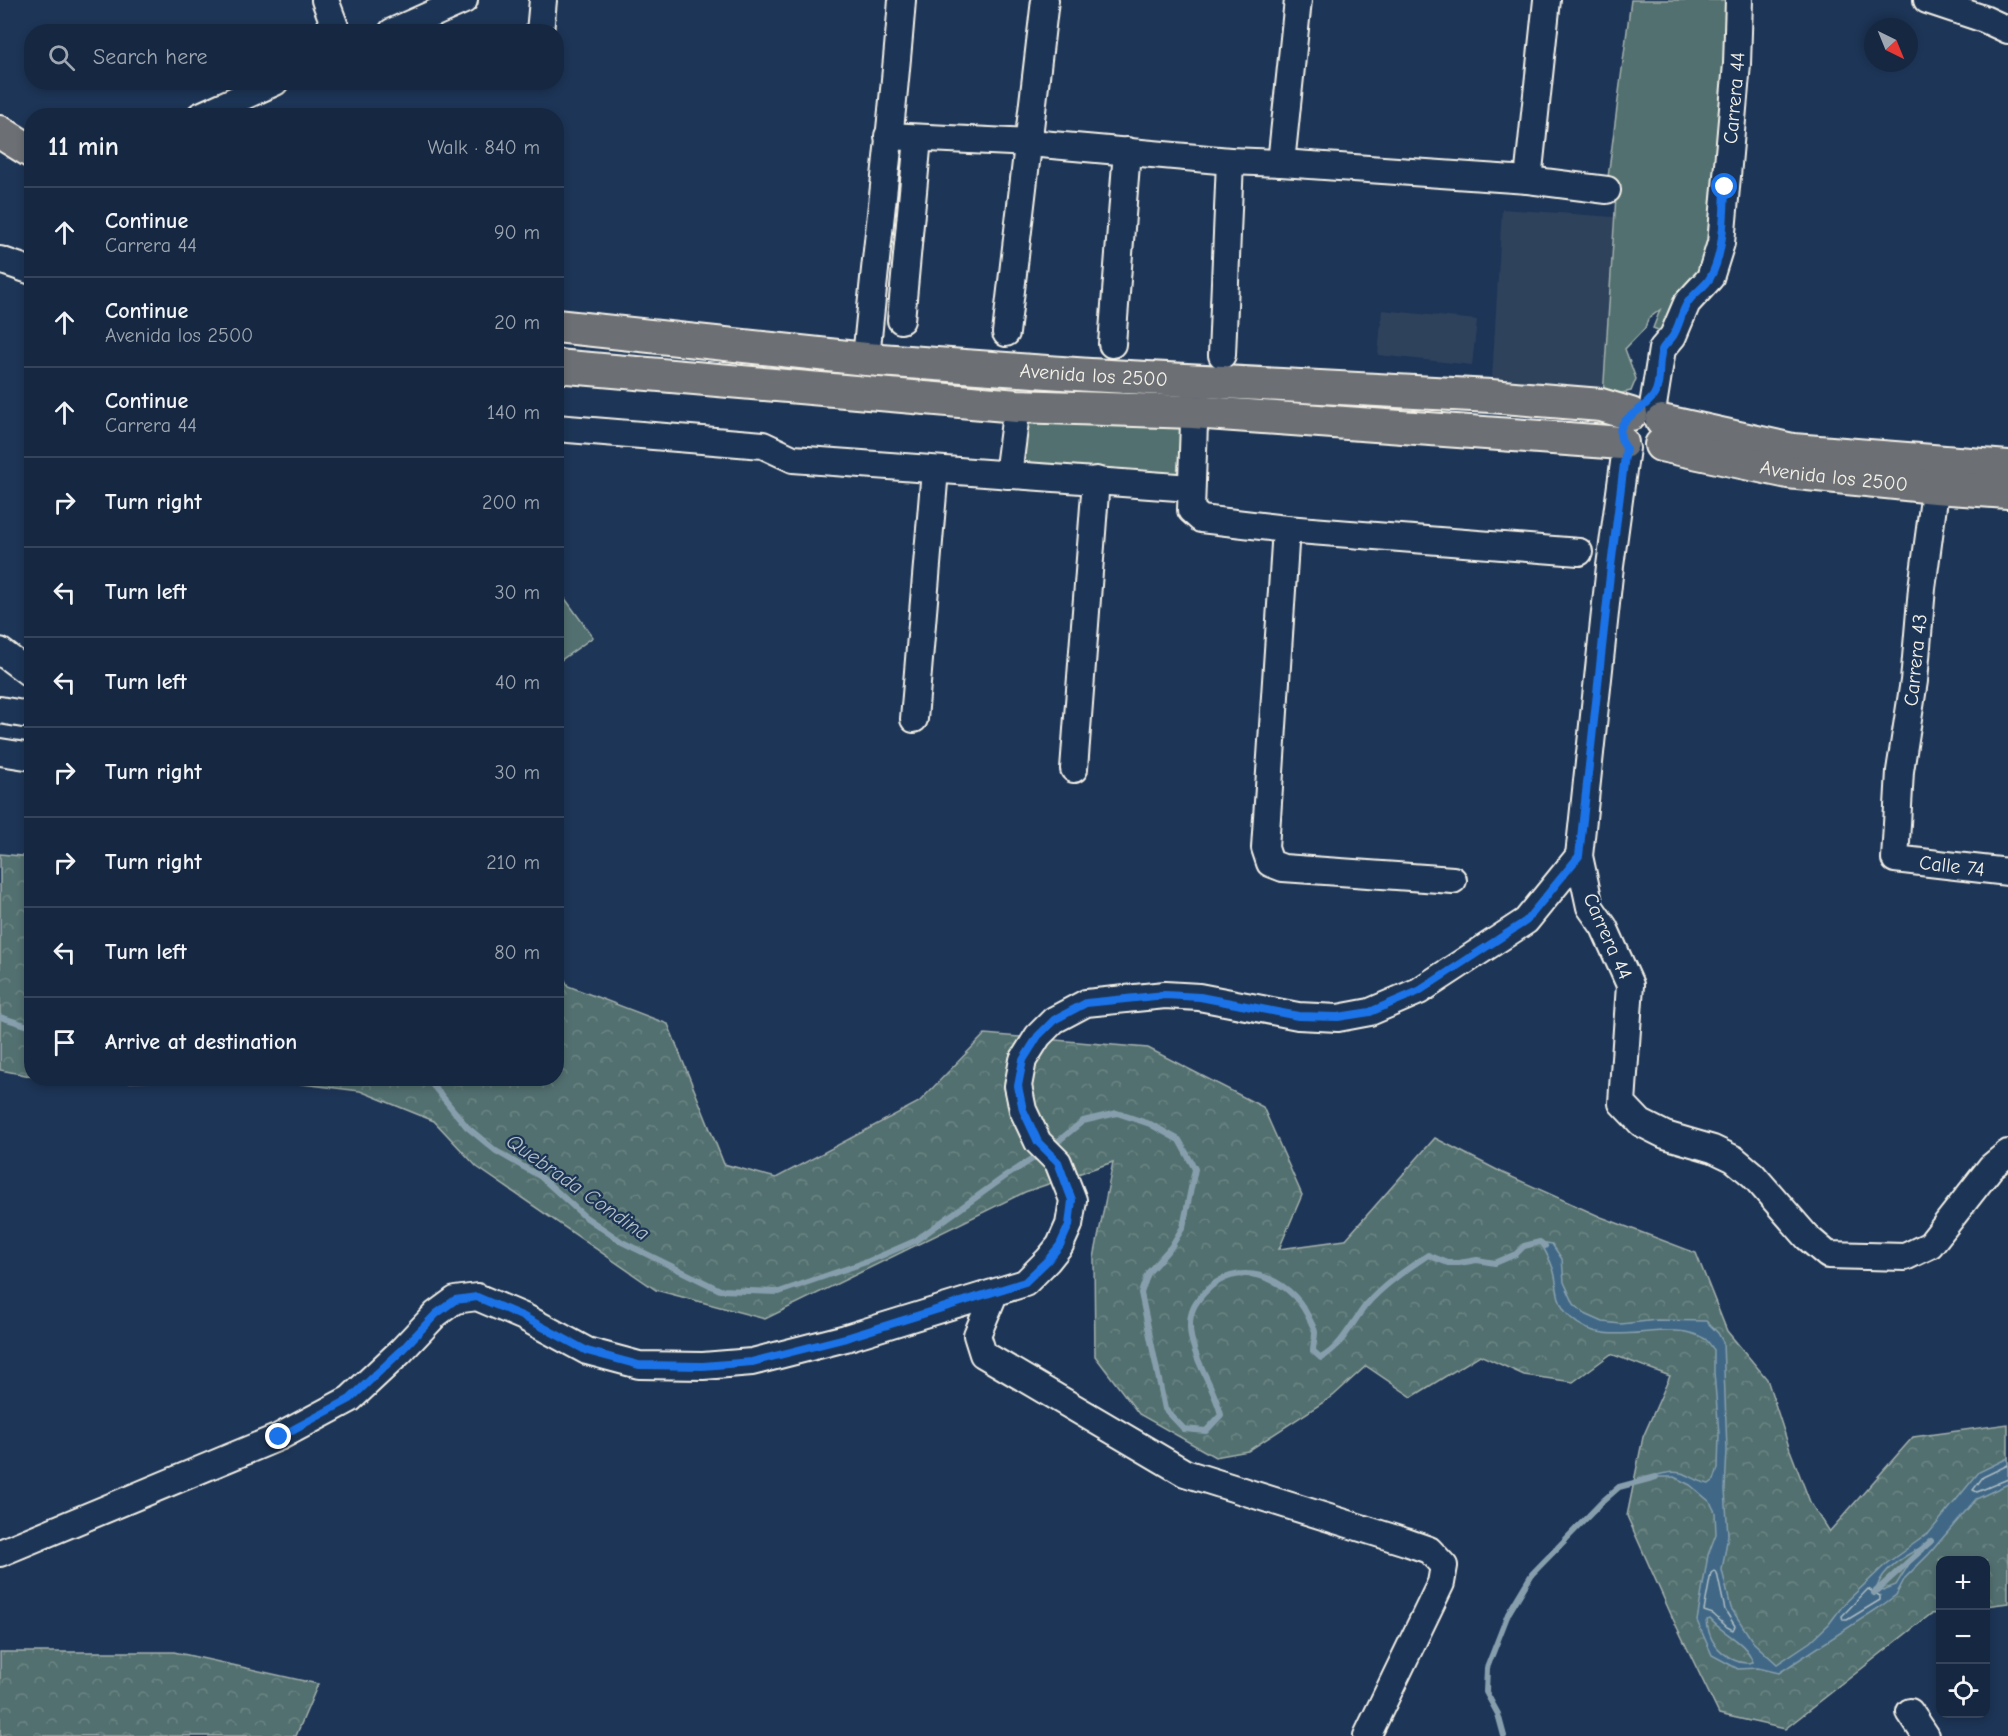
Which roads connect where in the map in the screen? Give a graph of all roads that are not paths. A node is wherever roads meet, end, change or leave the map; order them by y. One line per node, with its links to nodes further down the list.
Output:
1 (325, 0): 11 (street)
2 (464, 0): 12 (street)
3 (543, 0): 13 (street)
4 (902, 0): 17 (street)
5 (1045, 0): 19 (street)
6 (1298, 0): 23 (street)
7 (1547, 0): 24 (street)
8 (1739, 0): 38 (street, Carrera 44)
9 (1927, 0): 10 (street)
10 (1994, 18)
11 (334, 24)
12 (410, 24)
13 (541, 24)
14 (257, 90): 15 (street)
15 (218, 108)
16 (0, 132): 20 (main road)
17 (888, 136): 18 (street); 33 (street)
18 (918, 138): 19 (street); 28 (street)
19 (1030, 143): 21 (street); 30 (street)
20 (24, 147)
21 (1127, 152): 22 (street); 31 (street)
22 (1230, 161): 23 (street); 32 (street)
23 (1281, 163): 24 (street)
24 (1528, 180): 25 (street)
25 (1606, 190)
26 (0, 260): 27 (street)
27 (24, 268)
28 (902, 320)
29 (564, 327): 33 (main road, Avenida los 2500)
30 (1006, 333)
31 (1112, 344)
32 (1222, 355)
33 (866, 359): 35 (main road, Avenida los 2500)
34 (564, 367): 36 (main road, Avenida los 2500)
35 (1196, 380): 37 (street); 38 (main road, Avenida los 2500)
36 (1017, 406): 37 (main road, Avenida los 2500); 44 (street)
37 (1193, 412): 40 (main road, Avenida los 2500); 46 (street)
38 (1650, 416): 40 (main road); 43 (main road, Avenida los 2500)
39 (564, 429): 42 (street)
40 (1624, 446): 56 (street, Carrera 44)
41 (2008, 467): 43 (main road, Avenida los 2500)
42 (935, 470): 44 (street); 52 (street)
43 (1937, 474): 47 (main road, Avenida los 2500); 57 (street, Carrera 43)
44 (1008, 475): 45 (street)
45 (1096, 480): 46 (street); 55 (street)
46 (1191, 488): 48 (street)
47 (2008, 492)
48 (1286, 529): 49 (street); 59 (street)
49 (1579, 552)
50 (0, 651): 51 (street)
51 (24, 669)
52 (914, 718)
53 (0, 752): 54 (street)
54 (24, 756)
55 (1074, 769)
56 (1579, 856): 60 (street, Carrera 44); 61 (street)
57 (1895, 859): 58 (street, Calle 74)
58 (2008, 872)
59 (1453, 880)
60 (2008, 1153)
61 (994, 1294): 62 (street); 64 (street)
62 (0, 1553)
63 (1910, 1712): 65 (street)
64 (1367, 1736)
65 (1926, 1736)

